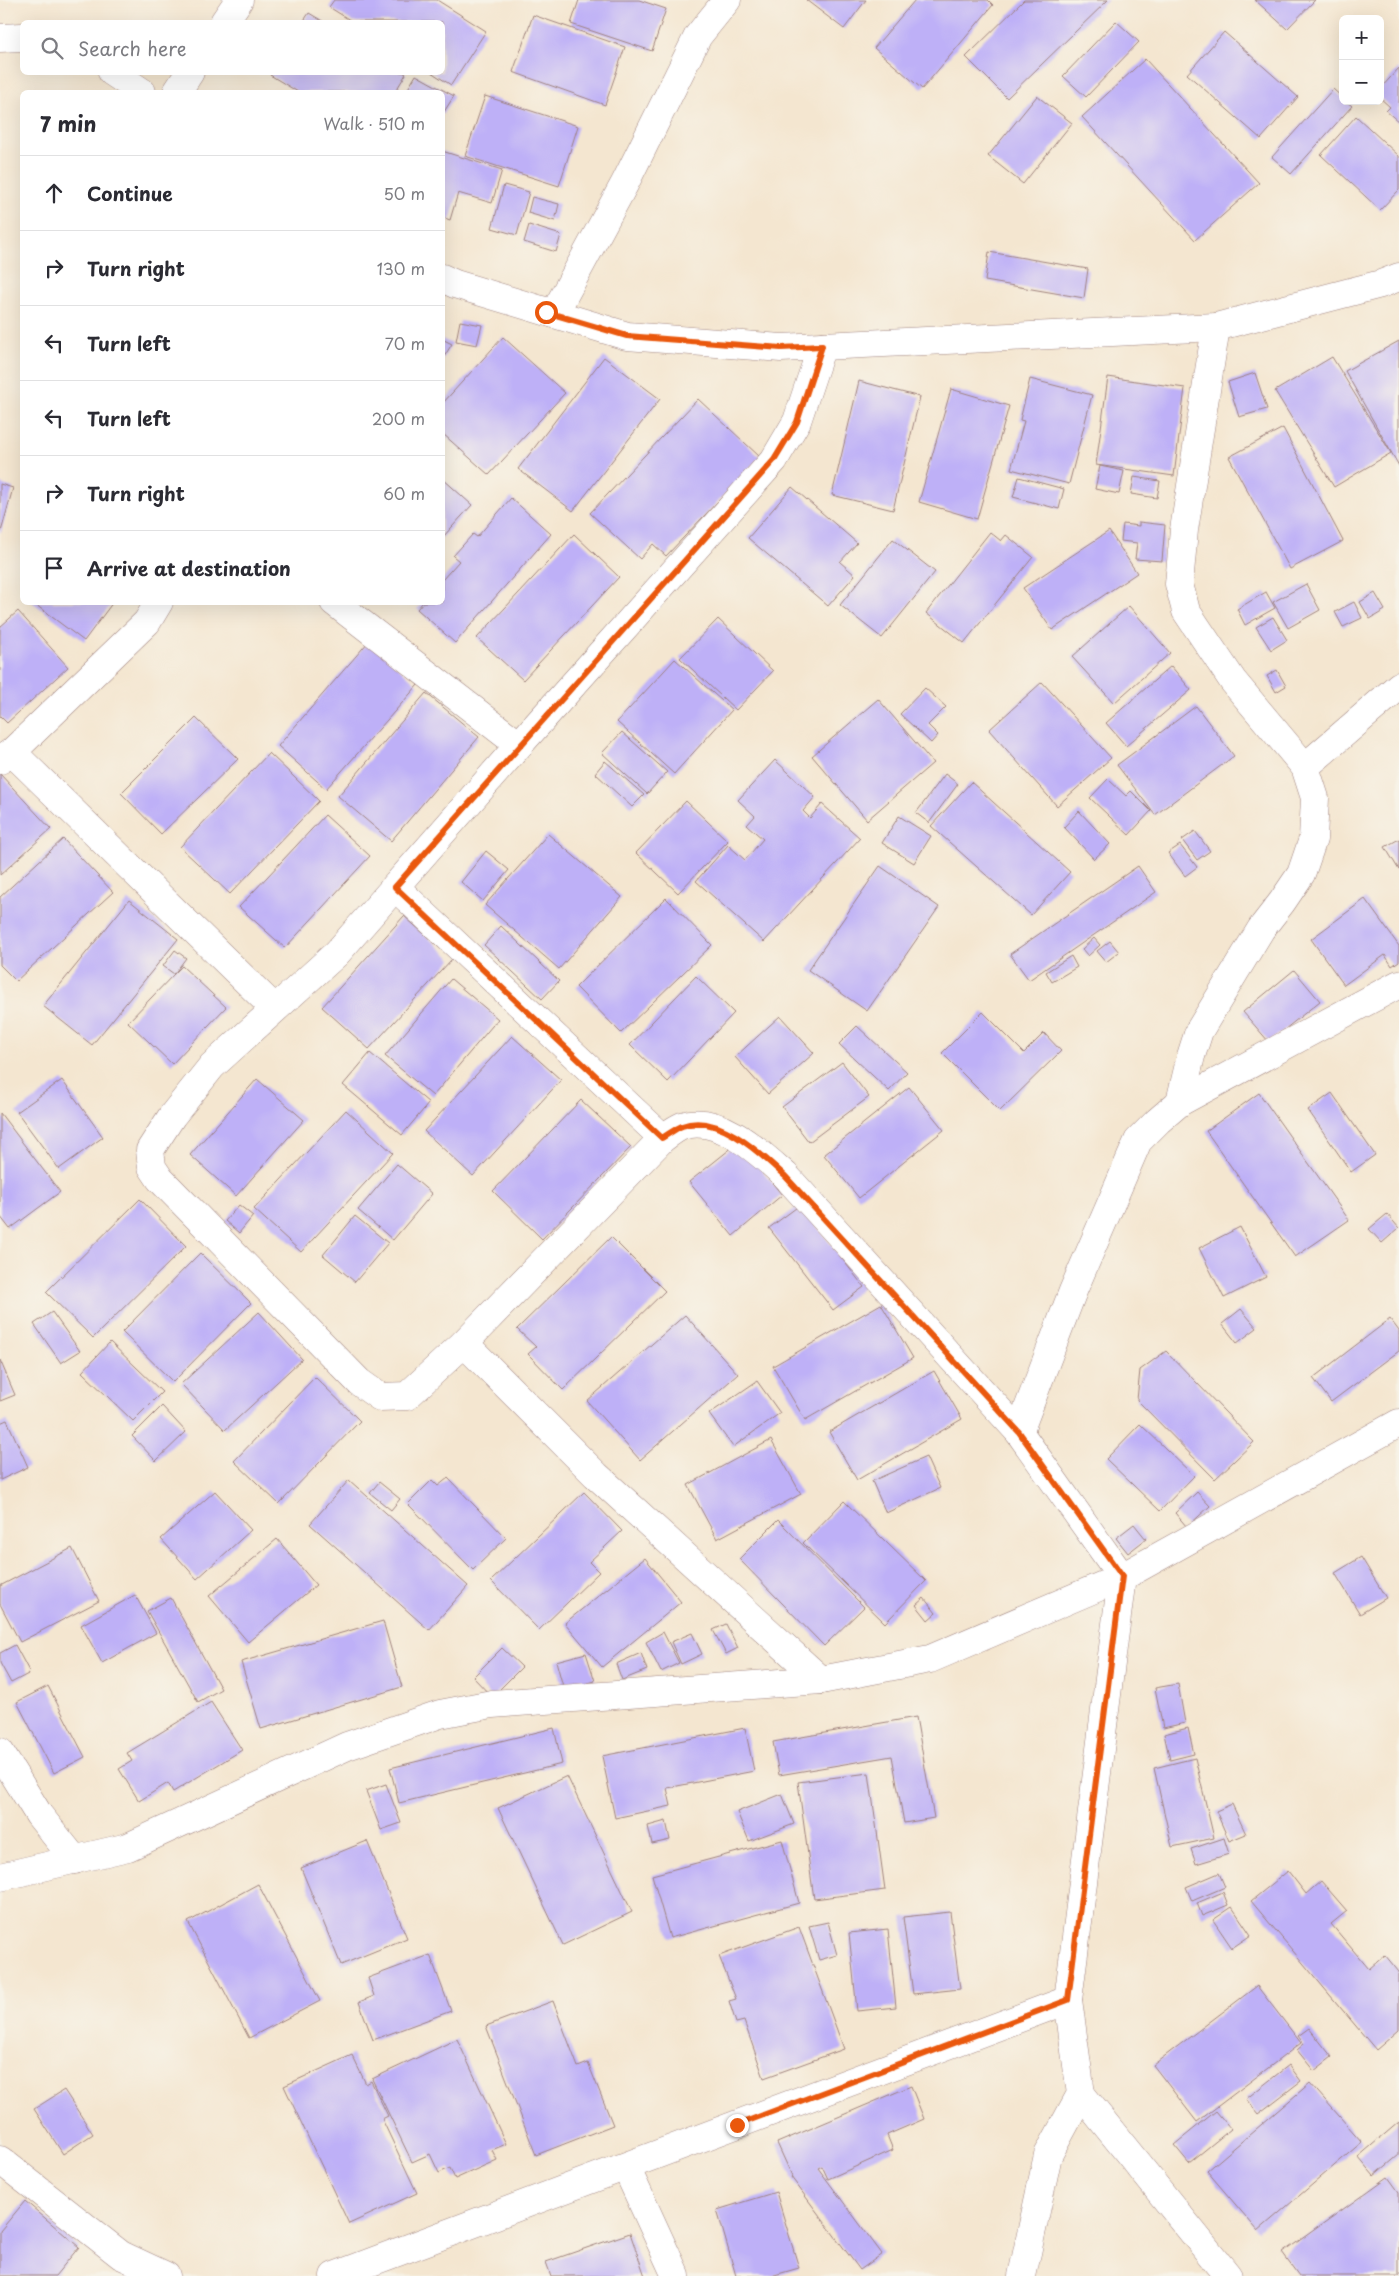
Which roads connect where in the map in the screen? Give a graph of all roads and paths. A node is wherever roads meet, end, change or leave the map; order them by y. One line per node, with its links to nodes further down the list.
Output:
1 (239, 0): 3 (street)
2 (728, 0): 12 (street)
3 (225, 20)
4 (20, 37): 5 (street)
5 (0, 38)
6 (116, 75): 8 (street)
7 (188, 75): 9 (street)
8 (139, 90)
9 (178, 90)
10 (1399, 277): 13 (street)
11 (445, 279): 12 (street)
12 (554, 314): 14 (street)
13 (1216, 327): 14 (street); 20 (street)
14 (822, 346): 18 (street)
15 (157, 605): 19 (street)
16 (338, 605): 18 (street)
17 (1399, 686): 20 (street)
18 (519, 745): 21 (street)
19 (6, 756): 23 (street)
20 (1305, 767): 24 (street)
21 (395, 887): 23 (street); 25 (street)
22 (1399, 984): 24 (street)
23 (274, 1008): 26 (street)
24 (1180, 1102): 28 (street)
25 (662, 1138): 26 (street); 28 (street)
26 (464, 1343): 30 (street)
27 (1399, 1423): 29 (street)
28 (1019, 1432): 29 (street)
29 (1122, 1576): 30 (street); 34 (street)
30 (821, 1680): 32 (street)
31 (0, 1752): 32 (street)
32 (75, 1860): 33 (street)
33 (0, 1877)
34 (1068, 2000): 35 (street); 37 (street)
35 (1081, 2094): 41 (street); 42 (street)
36 (0, 2160): 38 (street)
37 (626, 2167): 39 (street); 40 (street)
38 (166, 2276)
39 (334, 2276)
40 (676, 2276)
41 (1022, 2276)
42 (1228, 2276)

